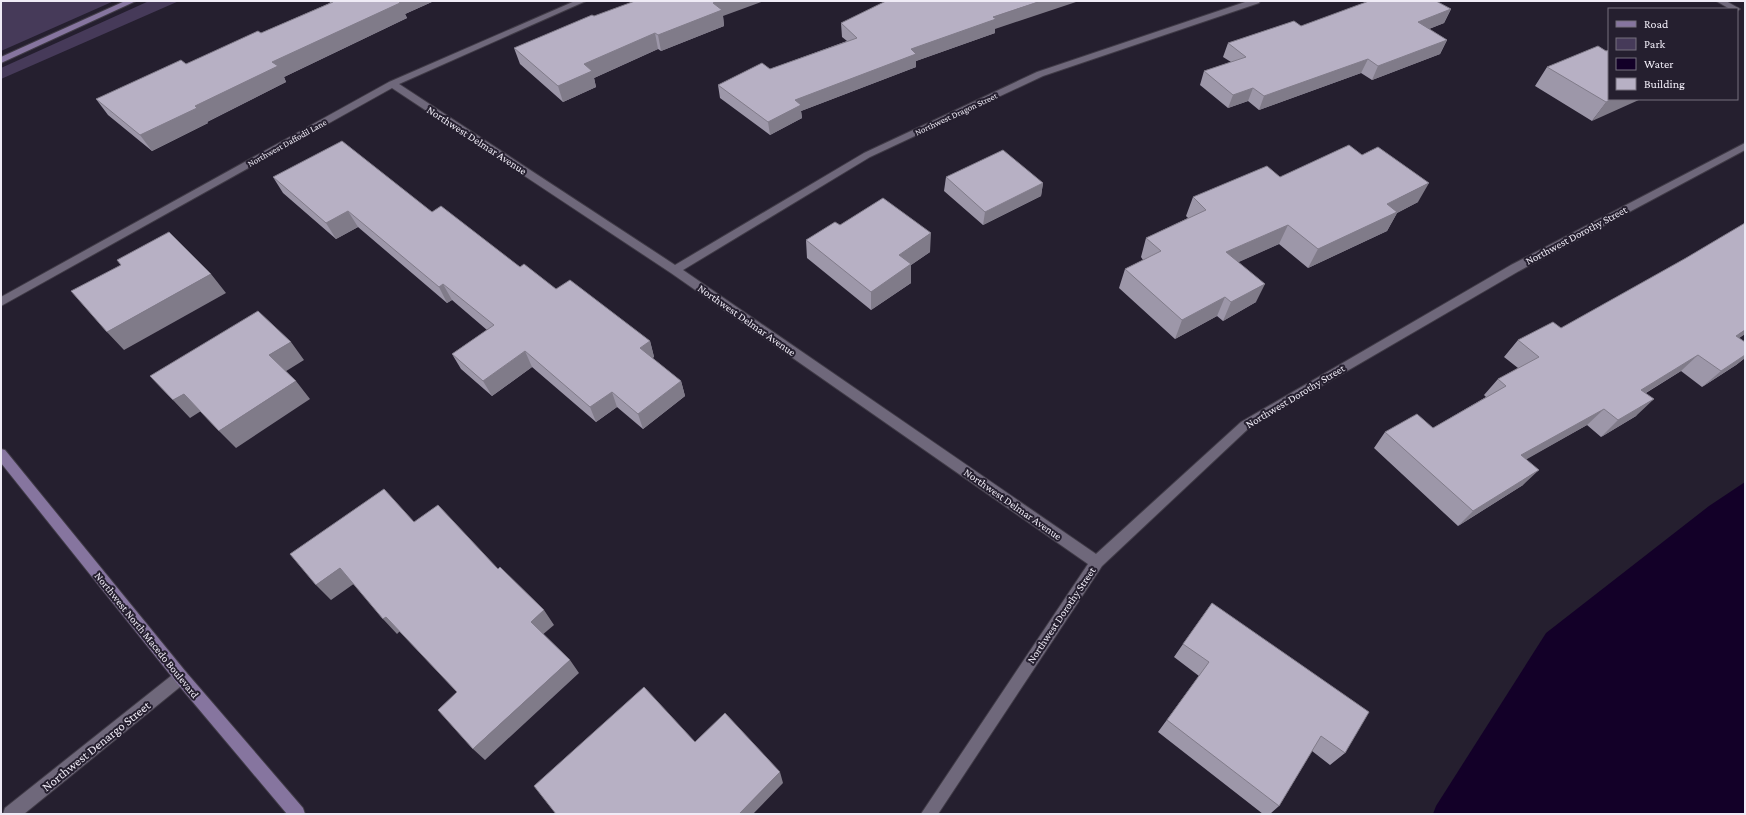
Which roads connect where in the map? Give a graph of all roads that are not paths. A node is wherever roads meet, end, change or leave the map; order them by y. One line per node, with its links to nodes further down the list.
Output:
1 (132, 1): 6 (street)
2 (582, 1): 7 (street, Northwest Daffodil Lane)
3 (1256, 1): 9 (street, Northwest Dragon Street)
4 (1720, 1): 5 (street)
5 (1734, 8)
6 (1, 60)
7 (392, 84): 9 (street, Northwest Delmar Avenue); 10 (street, Northwest Daffodil Lane)
8 (1745, 146): 12 (street, Northwest Dorothy Street)
9 (675, 270): 12 (street, Northwest Delmar Avenue)
10 (1, 302)
11 (1, 454): 13 (street, Northwest North Macedo Boulevard)
12 (1097, 562): 16 (street, Northwest Dorothy Street)
13 (181, 677): 14 (street, Northwest Denargo Street); 15 (street, Northwest North Macedo Boulevard)
14 (11, 814)
15 (297, 814)
16 (928, 814)

